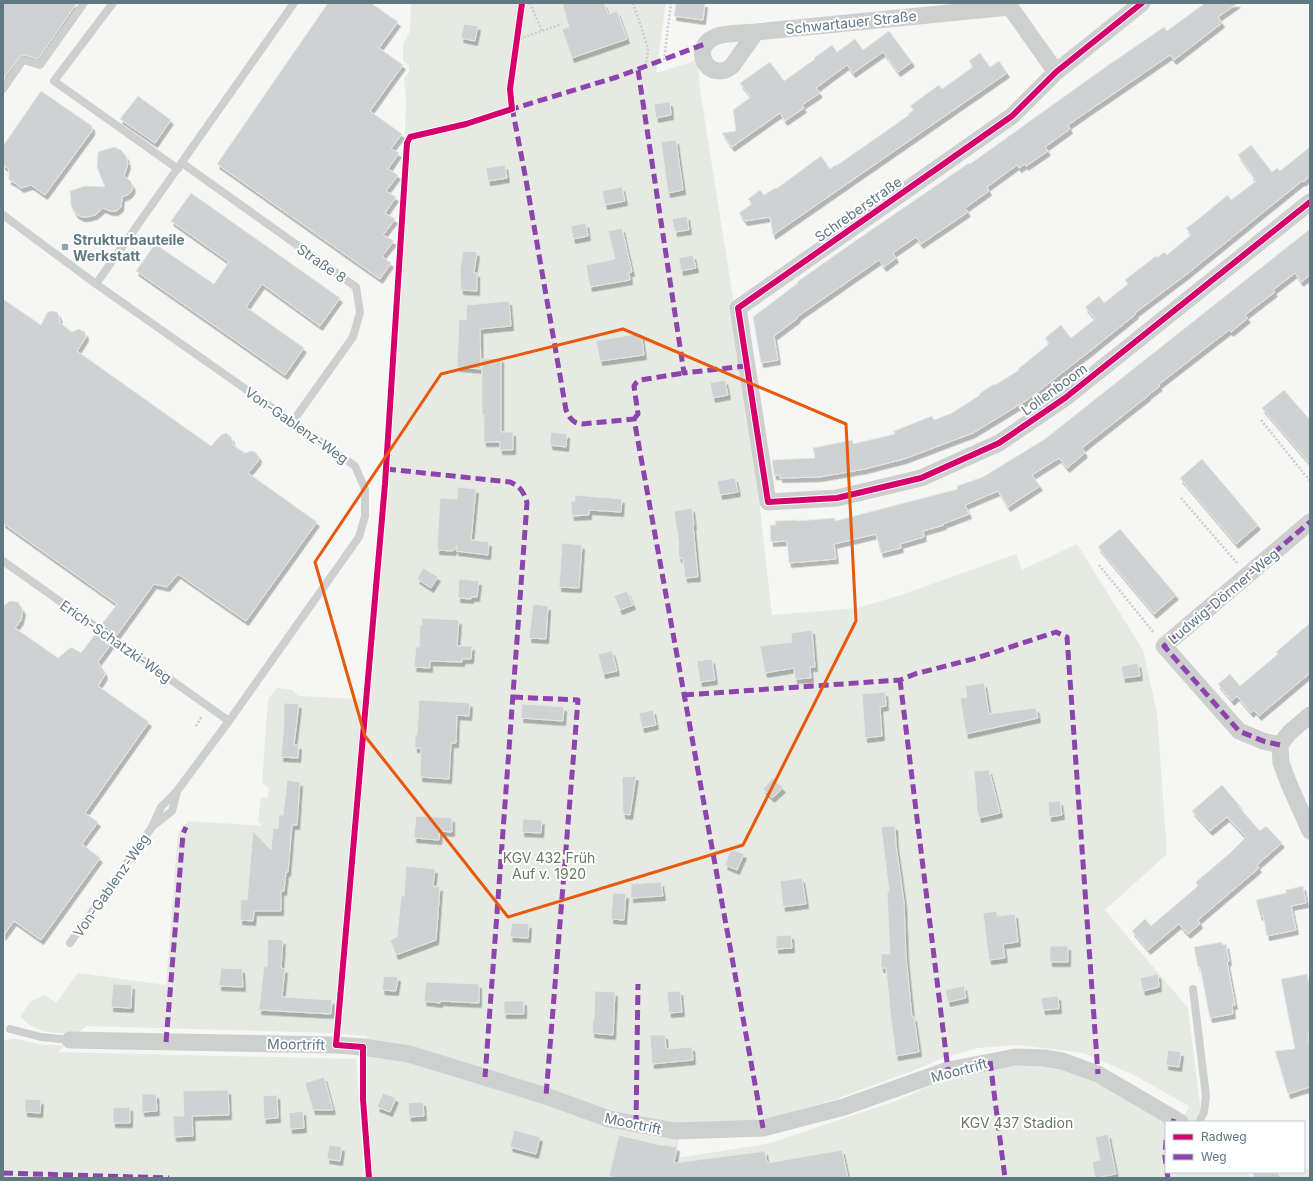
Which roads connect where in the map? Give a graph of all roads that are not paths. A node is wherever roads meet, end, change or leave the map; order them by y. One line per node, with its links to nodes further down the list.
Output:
1 (84, 3): 7 (lane)
2 (113, 3): 8 (lane, Straße 8)
3 (294, 3): 8 (lane)
4 (1142, 3): 6 (street, Schreberstraße)
5 (756, 32): 6 (street, Schwartauer Straße)
6 (1056, 72): 13 (street, Schreberstraße)
7 (3, 89)
8 (180, 166): 11 (lane); 12 (lane, Straße 8)
9 (1310, 202): 13 (street, Lollenboom)
10 (3, 215): 11 (lane, Von-Gablenz-Weg)
11 (96, 284): 12 (lane, Von-Gablenz-Weg)
12 (292, 421): 17 (lane, Von-Gablenz-Weg)
13 (768, 502)
14 (1310, 522): 18 (street, Ludwig-Dörmer-Weg)
15 (3, 561): 17 (lane, Erich-Schatzki-Weg)
16 (1310, 715): 18 (street)
17 (229, 721): 20 (lane, Von-Gablenz-Weg)
18 (1280, 746): 19 (street)
19 (1310, 831)
20 (70, 943)
21 (1193, 989): 25 (lane)
22 (10, 1030): 23 (lane)
23 (70, 1040): 24 (street, Moortrift)
24 (1178, 1121)
25 (1200, 1121)

